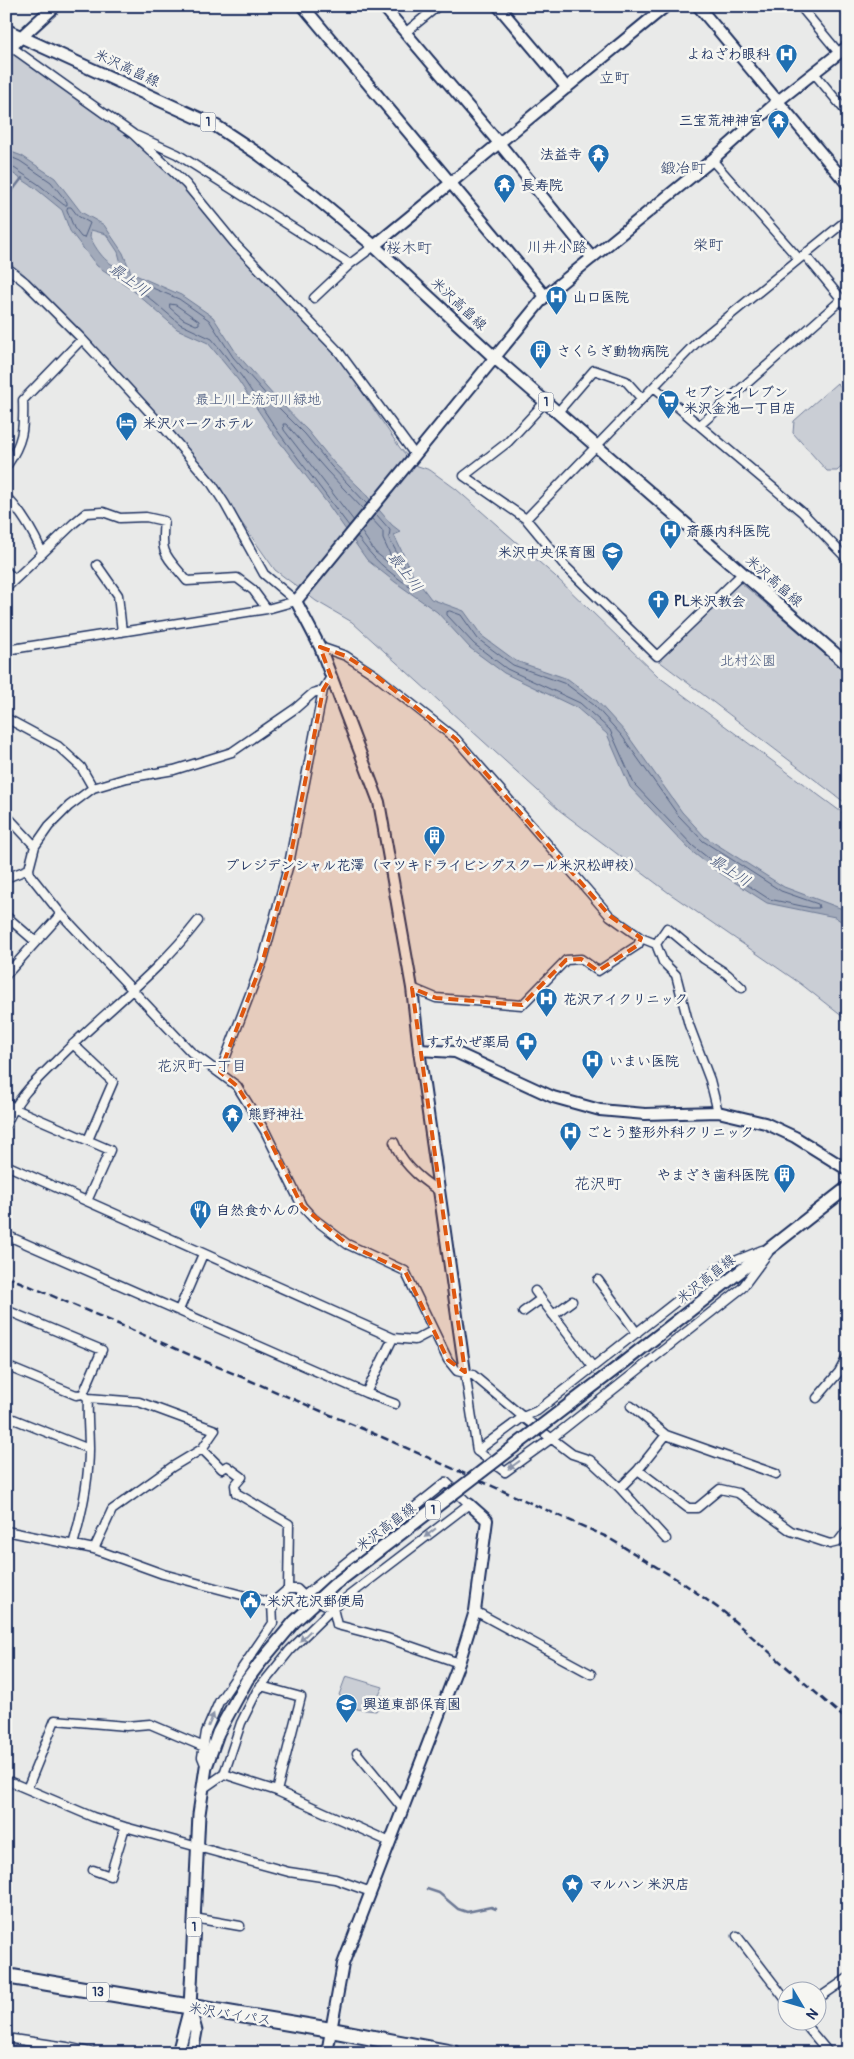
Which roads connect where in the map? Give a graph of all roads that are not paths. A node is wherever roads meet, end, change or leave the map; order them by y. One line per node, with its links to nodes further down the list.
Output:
1 (55, 6): 11 (main road)
2 (303, 6): 22 (street)
3 (383, 6): 10 (street)
4 (438, 6): 10 (street)
5 (498, 6): 16 (street)
6 (666, 6): 16 (street)
7 (698, 6): 17 (street)
8 (800, 6): 14 (street)
9 (6, 30): 11 (main road, 米沢高畠線 / 1)
10 (406, 32): 20 (street)
11 (20, 36): 12 (main road); 25 (main road, 米沢高畠線 / 1)
12 (8, 46): 19 (street)
13 (848, 46): 14 (street)
14 (839, 53): 15 (street)
15 (814, 73): 17 (street); 18 (street)
16 (567, 88): 20 (street)
17 (778, 101): 21 (street); 23 (street)
18 (848, 114)
19 (133, 134): 28 (street); 42 (street)
20 (499, 143): 22 (street); 27 (street)
21 (712, 160): 26 (street); 27 (street)
22 (450, 181): 25 (street); 30 (street)
23 (848, 185)
24 (848, 219): 26 (street)
25 (374, 246): 28 (street); 35 (main road, 米沢高畠線 / 1)
26 (802, 257): 32 (street); 36 (street)
27 (592, 258): 30 (street)
28 (350, 264): 31 (street)
29 (6, 267): 34 (street)
30 (545, 296): 35 (street)
31 (314, 298)
32 (842, 300): 33 (street); 40 (street)
33 (848, 307)
34 (82, 339): 43 (street); 53 (street)
35 (495, 358): 38 (main road, 米沢高畠線 / 1); 42 (street)
36 (654, 387): 37 (street); 40 (street)
37 (642, 399): 39 (street); 41 (street)
38 (546, 401): 39 (main road, 米沢高畠線 / 1); 45 (street)
39 (558, 412): 41 (main road, 米沢高畠線 / 1)
40 (700, 425): 47 (street)
41 (597, 447): 45 (street); 50 (main road, 米沢高畠線 / 1)
42 (415, 455): 53 (street)
43 (6, 467)
44 (6, 497): 46 (street)
45 (526, 519): 50 (street)
46 (42, 552): 51 (street); 54 (street)
47 (848, 560)
48 (97, 565): 55 (street)
49 (6, 571): 51 (street)
50 (742, 574): 58 (main road, 米沢高畠線 / 1)
51 (14, 579): 52 (street)
52 (6, 588)
53 (296, 601): 54 (street); 56 (street)
54 (267, 609): 55 (street)
55 (122, 632): 57 (street)
56 (320, 647): 59 (street); 70 (street)
57 (6, 650)
58 (848, 665)
59 (331, 677): 60 (street); 74 (street)
60 (323, 690): 62 (street); 79 (street)
61 (6, 718): 62 (street)
62 (93, 788): 64 (street)
63 (6, 815): 64 (street)
64 (35, 846): 65 (street)
65 (29, 869): 66 (street); 67 (street)
66 (6, 878)
67 (61, 914): 71 (street); 76 (street)
68 (6, 916): 71 (street)
69 (198, 921): 76 (street)
70 (641, 938): 72 (street); 74 (street)
71 (36, 942): 73 (street)
72 (656, 944): 75 (street); 82 (street)
73 (6, 975)
74 (412, 988): 78 (street)
75 (742, 988)
76 (132, 990): 77 (street); 79 (street)
77 (73, 1044): 81 (street); 84 (street)
78 (419, 1050): 82 (street); 89 (street)
79 (220, 1072): 102 (street)
80 (6, 1102): 81 (street)
81 (13, 1108): 83 (street); 84 (street)
82 (718, 1112): 87 (street)
83 (6, 1126)
84 (88, 1140): 90 (street)
85 (394, 1142): 89 (street)
86 (6, 1165): 90 (street)
87 (848, 1170)
88 (848, 1187): 92 (main road, 米沢高畠線 / 1)
89 (439, 1191): 108 (street)
90 (87, 1201): 93 (street)
91 (6, 1235): 99 (street)
92 (772, 1246): 103 (street); 117 (street); 140 (main road, 米沢高畠線 / 1, bridge)
93 (203, 1254): 99 (street); 104 (street)
94 (598, 1280): 103 (street)
95 (535, 1292): 96 (street)
96 (540, 1299): 100 (street); 101 (street)
97 (572, 1301): 101 (street)
98 (6, 1310): 110 (street)
99 (179, 1310): 109 (street)
100 (523, 1312)
101 (553, 1315): 107 (street)
102 (432, 1331): 104 (street); 108 (street)
103 (638, 1333): 107 (street)
104 (393, 1338): 109 (street)
105 (848, 1355): 111 (street)
106 (6, 1366): 110 (street)
107 (593, 1367): 115 (street)
108 (465, 1372): 115 (street); 120 (street)
109 (366, 1393): 112 (street)
110 (86, 1396): 118 (street); 119 (street)
111 (817, 1398)
112 (395, 1404)
113 (631, 1406): 116 (street)
114 (6, 1416): 118 (street)
115 (523, 1418): 117 (street); 120 (street)
116 (666, 1435): 121 (street); 122 (street)
117 (552, 1438): 120 (street, one-way to 120); 123 (street)
118 (89, 1449): 128 (street)
119 (202, 1449): 129 (street); 130 (street)
120 (477, 1451)
121 (638, 1470): 123 (street); 125 (street)
122 (776, 1474)
123 (620, 1488): 127 (street)
124 (469, 1504): 131 (street); 133 (street, one-way to 133); 134 (street)
125 (848, 1529)
126 (6, 1531): 128 (street)
127 (666, 1539)
128 (73, 1545): 129 (street)
129 (94, 1549): 132 (street)
130 (288, 1589): 131 (street); 132 (street)
131 (304, 1596): 133 (street)
132 (272, 1603): 138 (street, one-way to 132)
133 (334, 1608): 135 (street); 137 (street, one-way to 137)
134 (475, 1611): 135 (street); 136 (street)
135 (459, 1663): 146 (street)
136 (591, 1674)
137 (261, 1686): 141 (street); 145 (street)
138 (204, 1747): 140 (street); 144 (street)
139 (357, 1753): 146 (street)
140 (206, 1767): 143 (main road, 米沢高畠線 / 1)
141 (224, 1774): 143 (street); 145 (street)
142 (6, 1780): 144 (street)
143 (204, 1788): 149 (main road, 米沢高畠線 / 1)
144 (27, 1789): 147 (street)
145 (277, 1791): 148 (street)
146 (403, 1809): 148 (street)
147 (125, 1827): 149 (street); 150 (street)
148 (390, 1842): 151 (street)
149 (198, 1847): 151 (street); 152 (main road, 米沢高畠線 / 1)
150 (93, 1870)
151 (371, 1892): 160 (street)
152 (194, 1918): 153 (street); 159 (main road, 米沢高畠線 / 1)
153 (240, 1926)
154 (737, 1936): 157 (street)
155 (6, 1976): 159 (highway, 米沢バイパス / 13)
156 (848, 1978): 158 (street)
157 (776, 1987)
158 (826, 1993)
159 (190, 2008): 160 (highway, 米沢バイパス / 13); 164 (main road, 米沢高畠線 / 1); 165 (main road, 米沢高畠線 / 1)
160 (331, 2030): 166 (street); 167 (highway, 米沢バイパス / 13)
161 (811, 2032): 168 (street)
162 (6, 2038): 163 (street)
163 (94, 2053)
164 (178, 2053)
165 (192, 2053)
166 (327, 2053)
167 (453, 2053)
168 (829, 2053)

